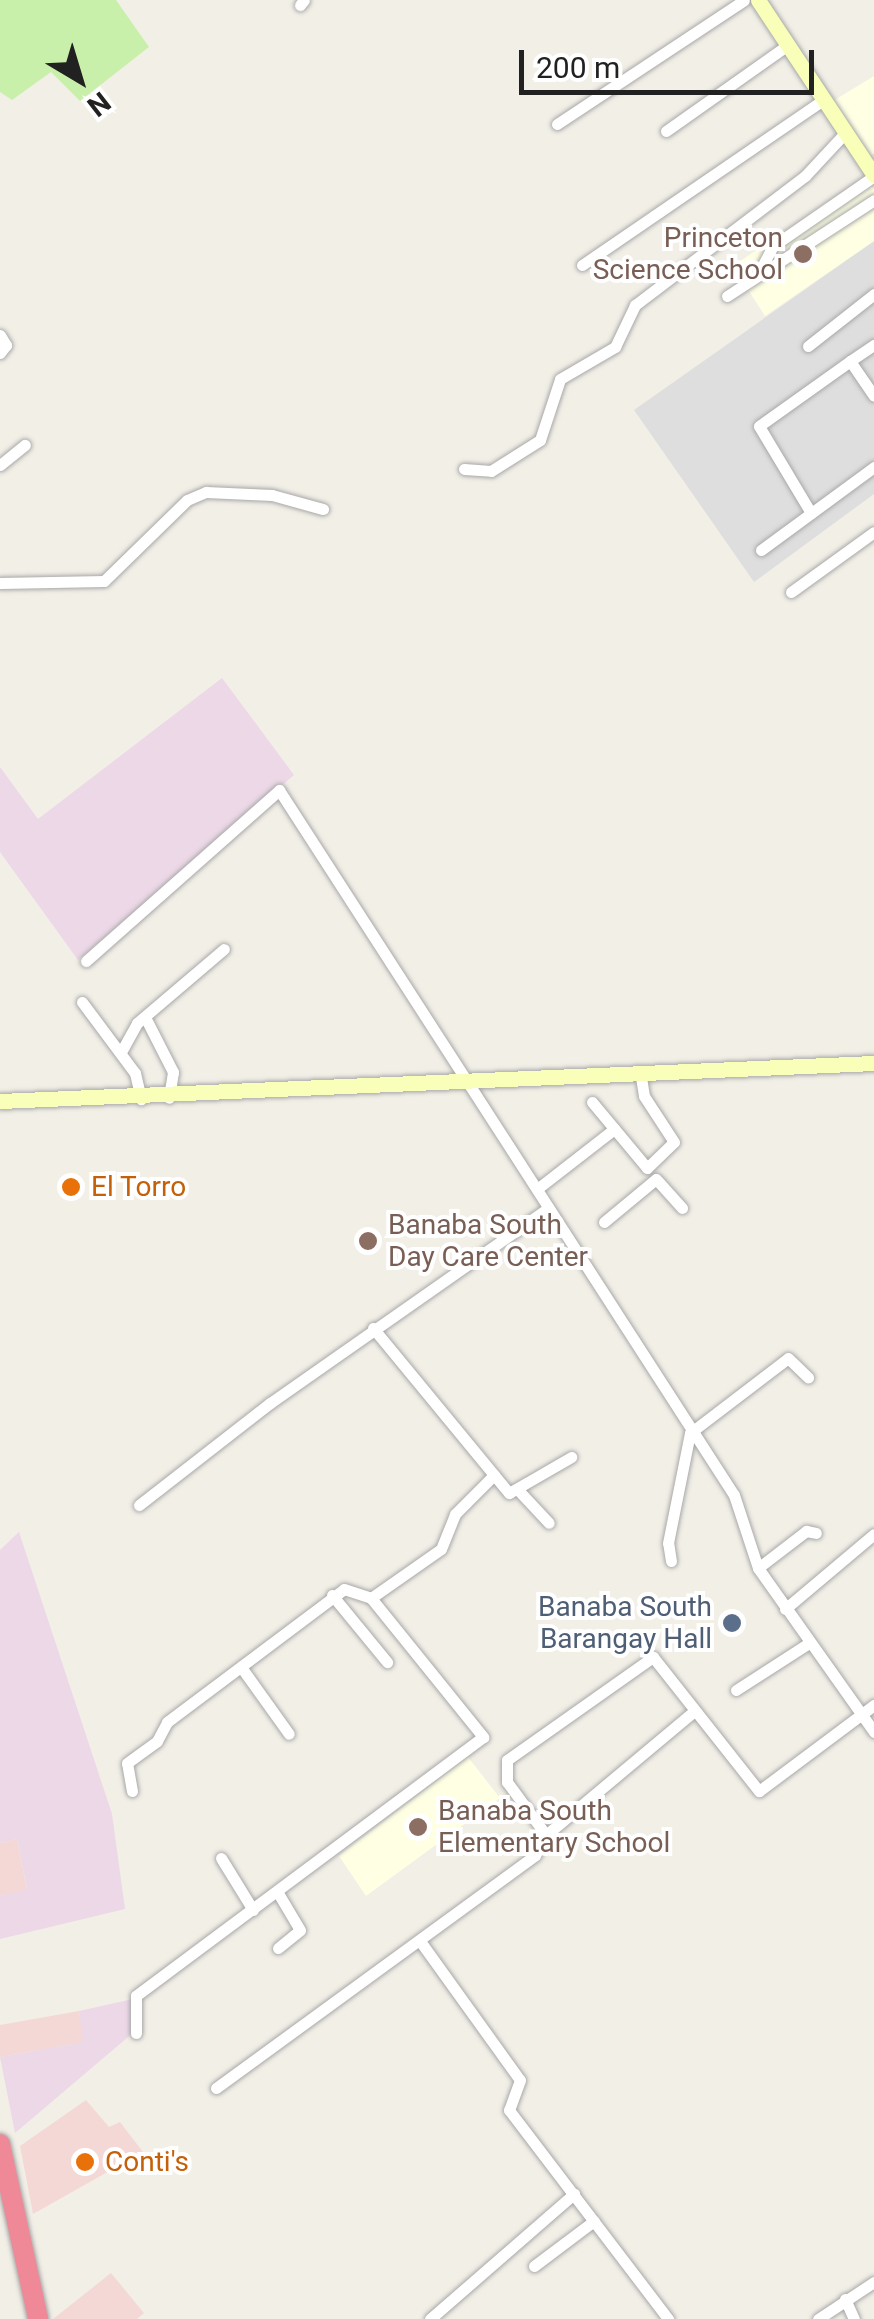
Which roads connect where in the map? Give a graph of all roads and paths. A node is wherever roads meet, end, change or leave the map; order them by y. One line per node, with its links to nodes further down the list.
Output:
1 (744, 0): 5 (street)
2 (758, 0): 3 (street)
3 (788, 45): 4 (street); 6 (street)
4 (824, 99): 7 (street); 10 (street)
5 (557, 124)
6 (666, 131)
7 (846, 132): 8 (street); 23 (street)
8 (874, 176): 11 (street)
9 (874, 200): 11 (street)
10 (582, 265)
11 (758, 274): 13 (street)
12 (874, 294): 16 (street)
13 (727, 296)
14 (0, 336): 17 (street)
15 (874, 345): 18 (street)
16 (808, 346)
17 (0, 352)
18 (850, 361): 19 (street); 25 (street)
19 (874, 396)
20 (25, 445): 21 (street)
21 (0, 465)
22 (874, 467): 25 (street)
23 (464, 469)
24 (323, 509): 28 (street)
25 (811, 513): 27 (street)
26 (874, 532): 29 (street)
27 (761, 550)
28 (0, 582)
29 (790, 592)
30 (224, 948): 33 (street)
31 (86, 961): 37 (street)
32 (82, 1002): 34 (street)
33 (145, 1017): 34 (street); 38 (street)
34 (121, 1052): 39 (street)
35 (874, 1063): 36 (street)
36 (641, 1076): 37 (street); 43 (street)
37 (468, 1079): 38 (street); 44 (street)
38 (170, 1098): 39 (street)
39 (141, 1099): 40 (street)
40 (0, 1101)
41 (592, 1102): 42 (street)
42 (614, 1128): 43 (street); 44 (street)
43 (652, 1173): 46 (street); 47 (street)
44 (537, 1189): 45 (street)
45 (548, 1208): 48 (street); 50 (street)
46 (682, 1208)
47 (604, 1222)
48 (373, 1328): 52 (street); 54 (street)
49 (808, 1376): 50 (street)
50 (690, 1434): 58 (street); 59 (street)
51 (571, 1457): 53 (street)
52 (494, 1475): 53 (street); 61 (street)
53 (520, 1492): 55 (street)
54 (139, 1505)
55 (549, 1524)
56 (816, 1533): 59 (street)
57 (874, 1534): 62 (street)
58 (671, 1561)
59 (758, 1568): 62 (street)
60 (332, 1595): 61 (street); 64 (street); 65 (street)
61 (371, 1598): 75 (street)
62 (785, 1609): 63 (street)
63 (810, 1643): 66 (street); 68 (street)
64 (387, 1662)
65 (240, 1667): 71 (street); 72 (street)
66 (736, 1690)
67 (874, 1705): 68 (street)
68 (859, 1711): 69 (street); 70 (street)
69 (694, 1712): 73 (street); 73 (street)
70 (874, 1732)
71 (289, 1734)
72 (132, 1791)
73 (546, 1835): 77 (street)
74 (221, 1858): 76 (street)
75 (278, 1893): 76 (street); 78 (street)
76 (253, 1910): 79 (street)
77 (420, 1941): 80 (street); 82 (street)
78 (278, 1948)
79 (136, 2033)
80 (216, 2088)
81 (0, 2144): 87 (highway)
82 (574, 2194): 83 (street); 88 (street)
83 (594, 2221): 84 (street); 89 (street)
84 (534, 2266)
85 (874, 2282): 86 (street)
86 (845, 2299): 90 (street); 91 (street)
87 (38, 2319)
88 (430, 2319)
89 (668, 2319)
90 (818, 2319)
91 (854, 2319)

